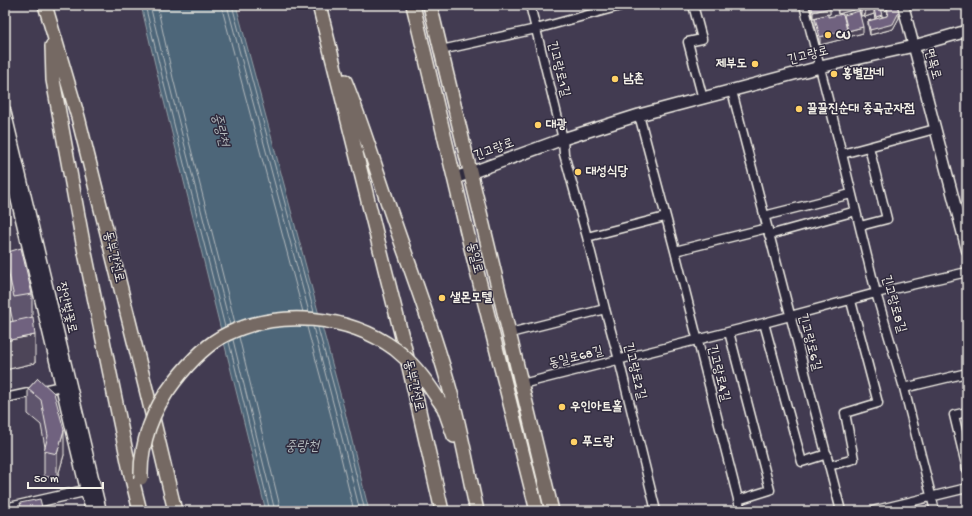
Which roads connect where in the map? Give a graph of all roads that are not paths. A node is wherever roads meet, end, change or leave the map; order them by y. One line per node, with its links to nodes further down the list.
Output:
1 (45, 5): 11 (main road, 동부간선로)
2 (319, 5): 13 (main road, 동부간선로)
3 (413, 5): 28 (main road, 동일로)
4 (430, 5): 16 (main road, 동일로)
5 (530, 5): 12 (street, 긴고랑로1길)
6 (624, 5): 10 (street)
7 (693, 5): 19 (street)
8 (804, 5): 17 (street, 긴고랑로8길)
9 (903, 5): 15 (street, 면목로)
10 (607, 7): 12 (street)
11 (51, 28): 67 (main road); 69 (main road, 동부간선로)
12 (536, 29): 16 (street); 23 (street, 긴고랑로1길)
13 (325, 31): 57 (main road); 70 (main road, 동부간선로)
14 (967, 31): 15 (main road, 긴고랑로)
15 (914, 46): 17 (main road, 긴고랑로); 22 (street, 면목로)
16 (441, 50): 27 (main road, 동일로)
17 (820, 68): 18 (main road, 긴고랑로); 26 (street, 긴고랑로8길)
18 (732, 91): 19 (main road, 긴고랑로); 31 (street, 긴고랑로6길)
19 (703, 99): 21 (main road, 긴고랑로)
20 (5, 110): 52 (street, 장안벚꽃로)
21 (639, 115): 23 (main road, 긴고랑로); 32 (street, 긴고랑로4길)
22 (936, 130): 24 (street); 37 (street, 면목로)
23 (563, 139): 27 (main road, 긴고랑로); 36 (street, 긴고랑로2길)
24 (869, 147): 26 (street); 33 (street)
25 (5, 152): 52 (street, 장안벚꽃로)
26 (842, 154): 29 (street, 긴고랑로8길)
27 (470, 173): 28 (main road, 긴고랑로); 39 (main road, 동일로)
28 (454, 178): 35 (main road, 동일로)
29 (852, 194): 30 (street, 긴고랑로8길); 31 (street)
30 (856, 211): 33 (street, 긴고랑로8길); 34 (street)
31 (764, 216): 34 (street, 긴고랑로6길)
32 (665, 217): 36 (street); 38 (street, 긴고랑로4길)
33 (860, 226): 41 (street, 긴고랑로8길)
34 (768, 232): 38 (street); 44 (street, 긴고랑로6길)
35 (468, 236): 39 (main road); 72 (main road, 동일로)
36 (587, 237): 43 (street, 긴고랑로2길)
37 (967, 250)
38 (675, 251): 48 (street, 긴고랑로4길)
39 (491, 256): 47 (main road, 동일로)
40 (967, 272): 41 (street, 동일로68길)
41 (876, 293): 42 (street, 동일로68길); 53 (street, 긴고랑로8길)
42 (851, 301): 44 (street, 동일로68길); 58 (street)
43 (605, 309): 47 (street); 49 (street, 긴고랑로2길)
44 (790, 316): 45 (street, 동일로68길); 56 (street, 긴고랑로6길)
45 (764, 323): 46 (street, 동일로68길); 56 (street)
46 (730, 332): 48 (street, 동일로68길); 63 (street)
47 (510, 333): 51 (main road, 동일로)
48 (698, 340): 49 (street, 동일로68길); 63 (street, 긴고랑로4길)
49 (619, 360): 51 (street, 동일로68길); 74 (street, 긴고랑로2길)
50 (967, 373): 53 (street)
51 (522, 384): 73 (main road, 동일로)
52 (66, 385): 54 (street); 61 (street, 장안벚꽃로)
53 (904, 388): 62 (street, 긴고랑로8길)
54 (5, 398)
55 (967, 412): 59 (street)
56 (827, 454): 58 (street, 긴고랑로6길)
57 (465, 459): 68 (main road, bridge); 71 (main road)
58 (829, 466): 76 (street, 긴고랑로6길)
59 (967, 469)
60 (967, 488): 62 (street)
61 (91, 489): 64 (street); 65 (street, 장안벚꽃로); 66 (street, 장안벚꽃로)
62 (931, 496): 77 (street); 78 (street, 긴고랑로8길)
63 (738, 500): 75 (street, 긴고랑로4길)
64 (5, 509)
65 (91, 511)
66 (101, 511)
67 (140, 511)
68 (146, 511)
69 (175, 511)
70 (442, 511)
71 (477, 511)
72 (537, 511)
73 (552, 511)
74 (656, 511)
75 (741, 511)
76 (841, 511)
77 (872, 511)
78 (935, 511)

